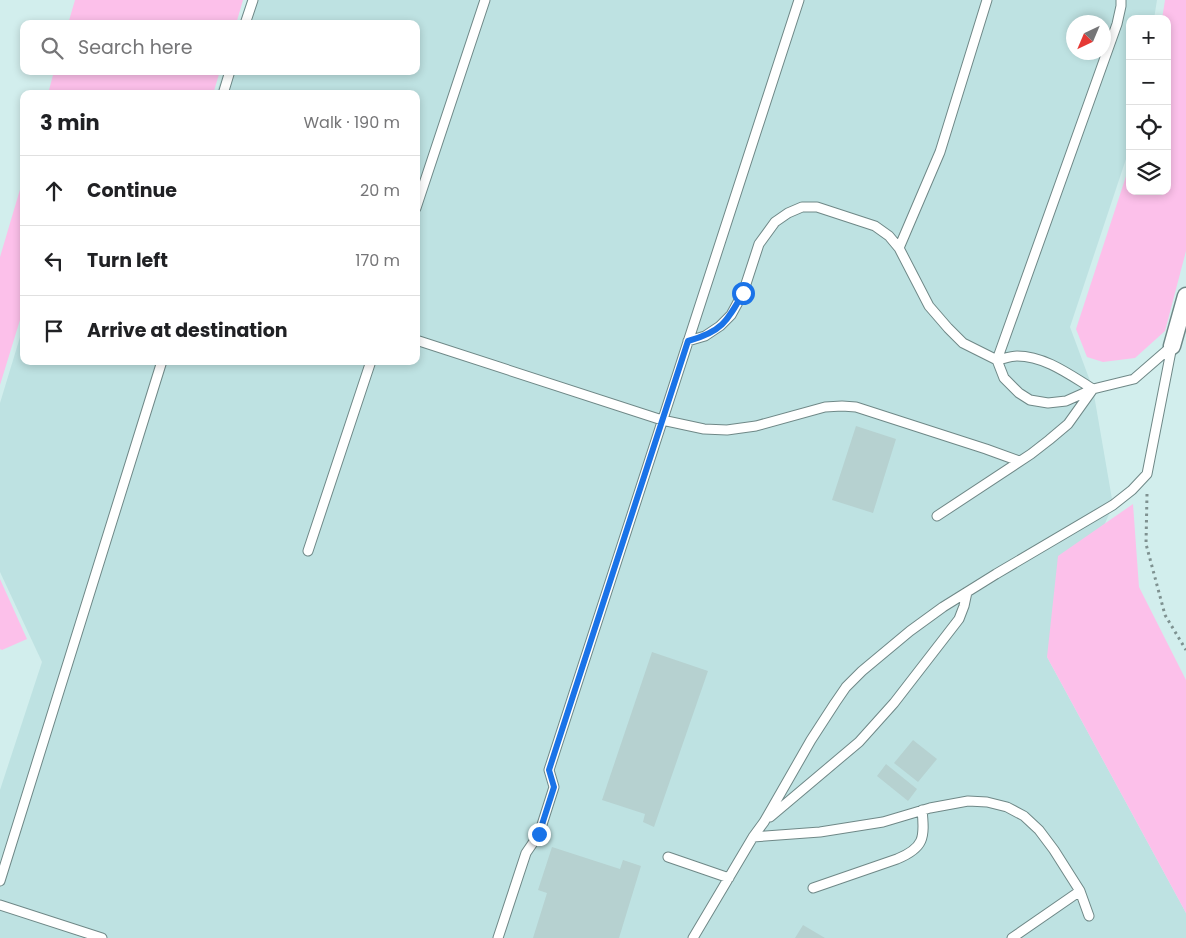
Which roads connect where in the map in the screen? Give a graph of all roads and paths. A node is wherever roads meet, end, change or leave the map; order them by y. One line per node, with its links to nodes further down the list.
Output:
1 (253, 0): 6 (lane)
2 (485, 0): 9 (lane)
3 (798, 0): 13 (lane)
4 (987, 0): 10 (lane)
5 (1121, 0): 15 (lane)
6 (246, 20)
7 (229, 75): 8 (lane)
8 (223, 90)
9 (420, 196)
10 (899, 248): 13 (lane); 15 (lane)
11 (1186, 296): 14 (street)
12 (420, 341): 19 (lane)
13 (688, 341): 19 (lane)
14 (1172, 346): 18 (lane); 21 (lane)
15 (997, 360): 18 (lane); 18 (lane)
16 (161, 365): 31 (lane)
17 (370, 365): 23 (lane)
18 (1093, 389): 20 (lane)
19 (662, 420): 20 (lane); 37 (lane)
20 (1019, 461): 22 (lane)
21 (1147, 474): 24 (lane); 25 (path)
22 (937, 516)
23 (308, 551)
24 (967, 592): 27 (lane); 27 (lane)
25 (1186, 650)
26 (922, 810): 28 (lane); 32 (lane); 33 (lane)
27 (764, 822): 28 (lane)
28 (753, 838): 30 (lane)
29 (668, 857): 30 (lane)
30 (729, 878): 38 (lane)
31 (0, 882)
32 (813, 888)
33 (1080, 891): 35 (lane); 39 (lane)
34 (0, 905): 36 (lane)
35 (1089, 916)
36 (102, 938)
37 (498, 938)
38 (693, 938)
39 (1012, 938)

